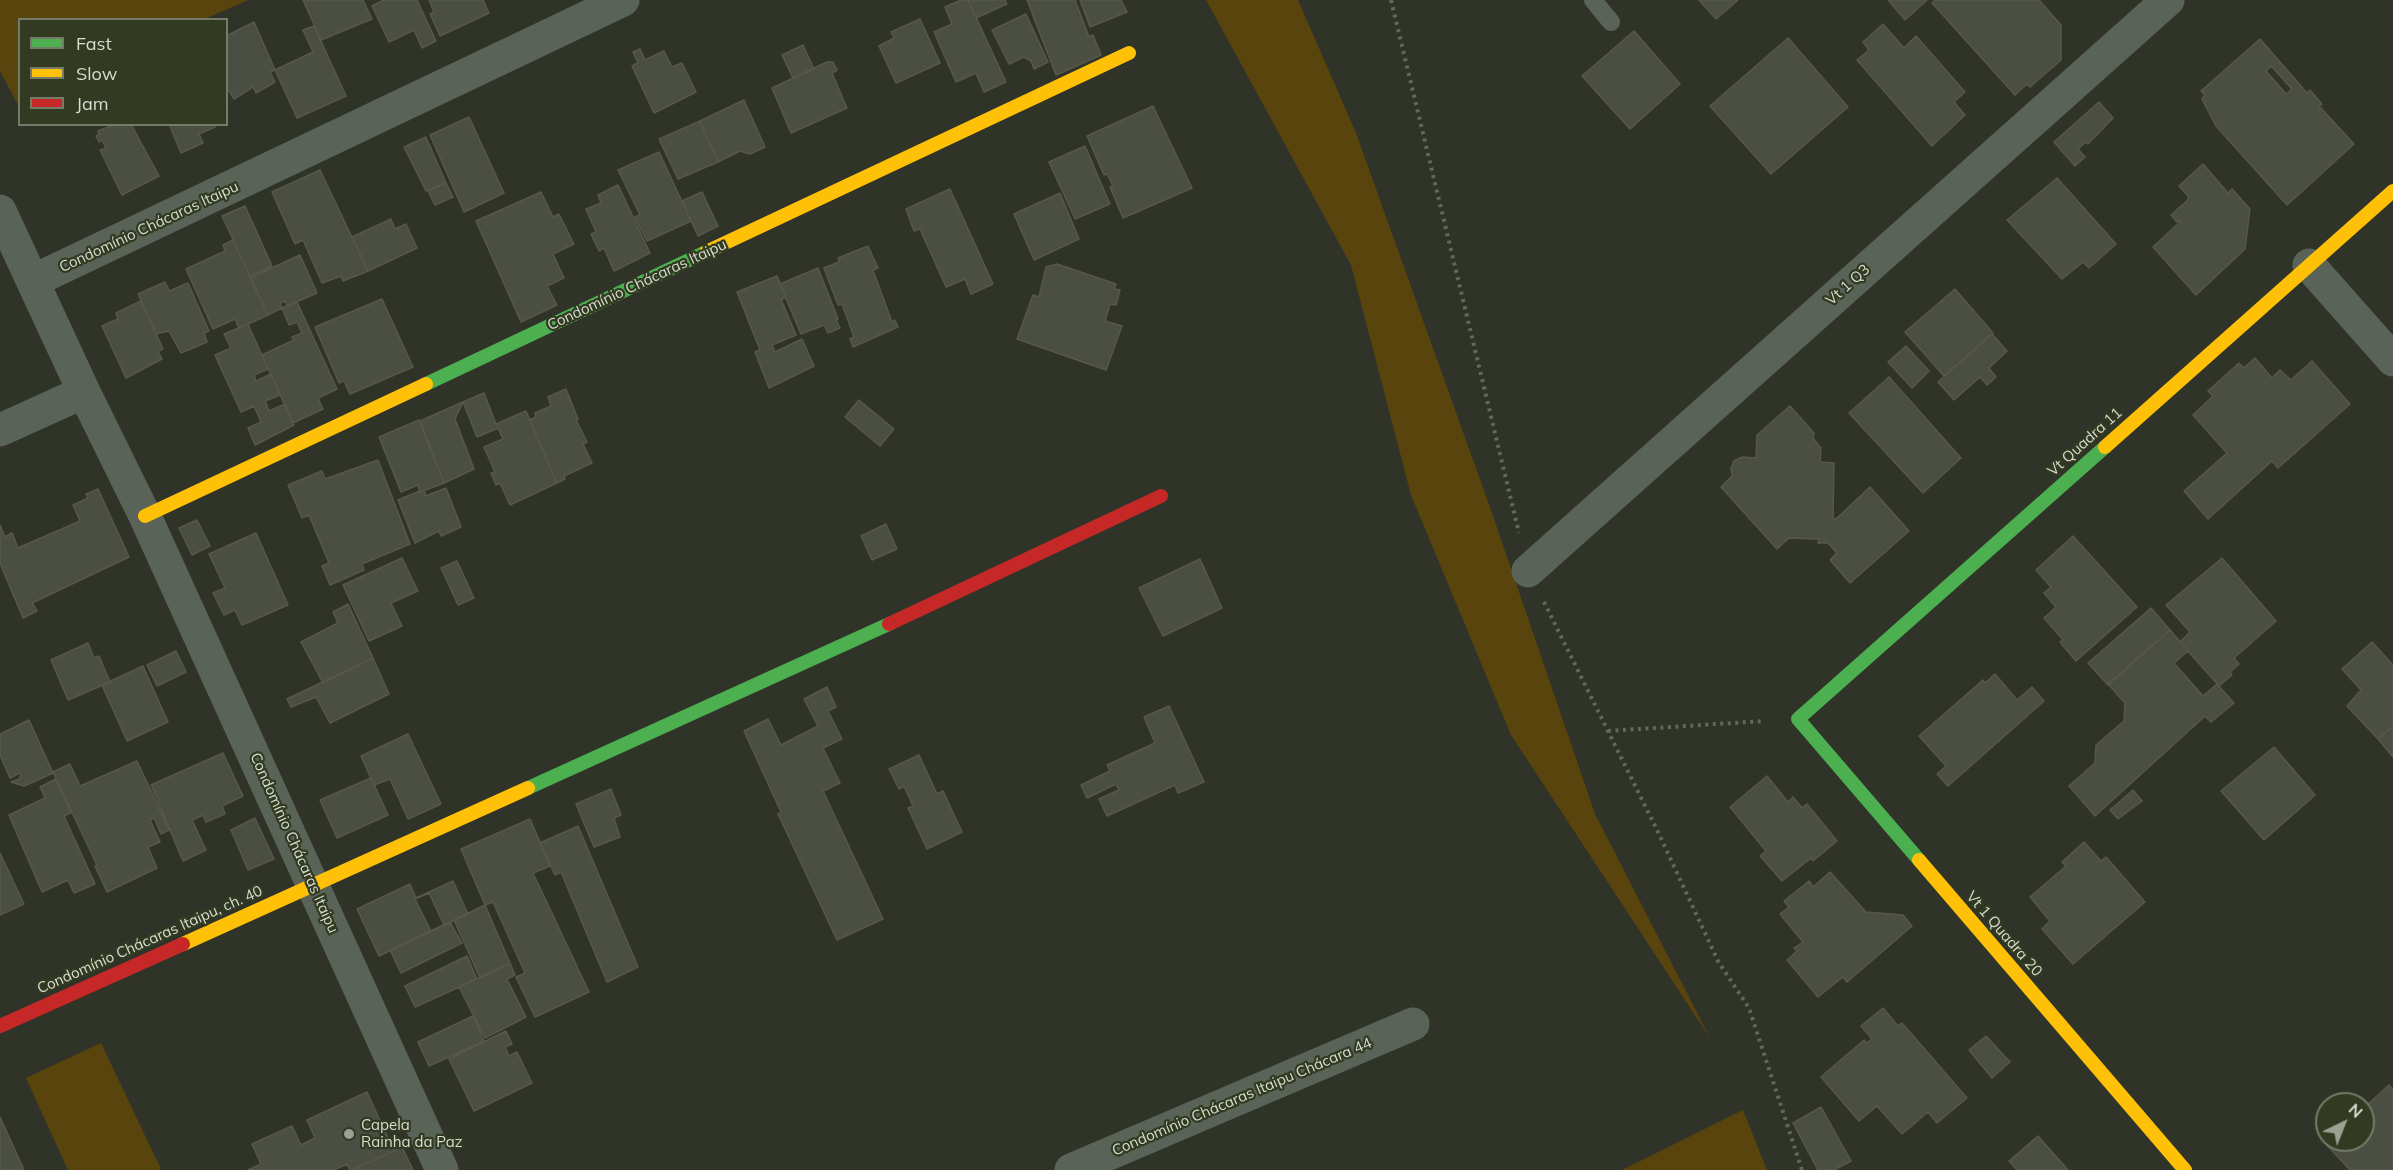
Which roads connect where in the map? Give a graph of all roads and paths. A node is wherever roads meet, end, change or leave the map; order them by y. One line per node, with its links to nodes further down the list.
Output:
1 (623, 0): 10 (street, Condomínio Chácaras Itaipu)
2 (1391, 0): 16 (path)
3 (1593, 0): 5 (lane)
4 (2168, 0): 16 (street, Vt 1 Q3)
5 (1611, 22)
6 (1129, 53): 15 (street, Condomínio Chácaras Itaipu)
7 (2393, 191): 9 (street, Vt Quadra 11)
8 (0, 211): 10 (street, Condomínio Chácaras Itaipu)
9 (2309, 266): 11 (street); 17 (street, Vt Quadra 11)
10 (33, 281): 12 (street, Condomínio Chácaras Itaipu)
11 (2393, 360)
12 (84, 392): 13 (street); 15 (street, Condomínio Chácaras Itaipu)
13 (0, 430)
14 (1161, 496): 19 (street, Condomínio Chácaras Itaipu, ch. 40)
15 (145, 516): 19 (street, Condomínio Chácaras Itaipu)
16 (1528, 571): 18 (path)
17 (1798, 718): 18 (path); 25 (street, Vt 1 Quadra 20)
18 (1608, 731): 24 (path)
19 (313, 884): 21 (street, Condomínio Chácaras Itaipu, ch. 40); 22 (street, Condomínio Chácaras Itaipu)
20 (1413, 1024): 23 (street, Condomínio Chácaras Itaipu Chácara 44)
21 (0, 1026)
22 (442, 1170)
23 (1071, 1170)
24 (1802, 1170)
25 (2185, 1170)

